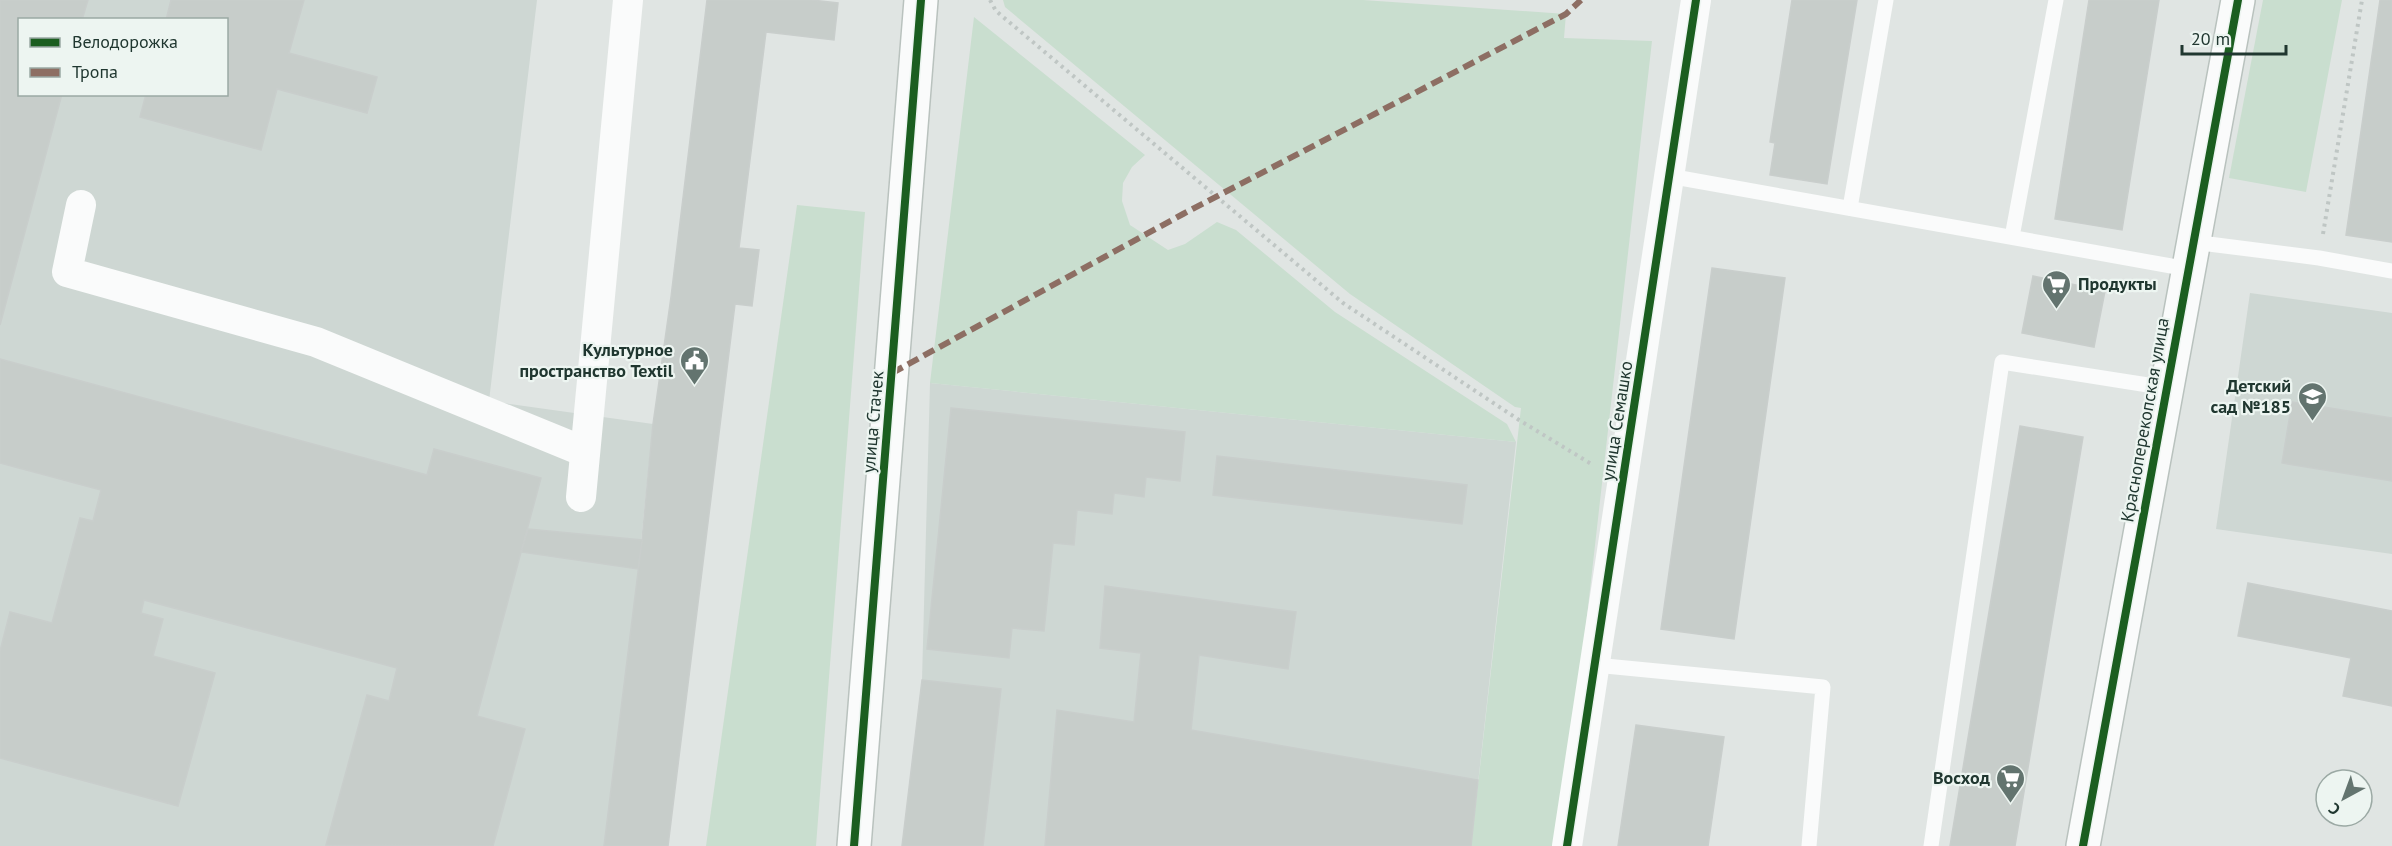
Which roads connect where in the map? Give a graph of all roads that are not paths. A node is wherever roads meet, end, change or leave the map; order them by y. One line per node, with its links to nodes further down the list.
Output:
1 (628, 0): 14 (street)
2 (921, 0): 17 (street, улица Стачек)
3 (1696, 0): 7 (street, улица Семашко)
4 (1886, 0): 9 (lane)
5 (2056, 0): 10 (lane)
6 (2238, 0): 11 (street, Красноперекопская улица)
7 (1669, 176): 9 (lane); 16 (street, улица Семашко)
8 (81, 205): 14 (street)
9 (1850, 208): 10 (lane)
10 (2012, 237): 11 (lane)
11 (2191, 256): 12 (lane); 13 (street, Красноперекопская улица)
12 (2392, 271)
13 (2167, 388): 20 (lane); 21 (street, Красноперекопская улица)
14 (585, 452): 15 (street)
15 (581, 497)
16 (1595, 665): 18 (street, улица Семашко); 19 (lane)
17 (854, 846)
18 (1567, 846)
19 (1809, 846)
20 (1931, 846)
21 (2083, 846)

